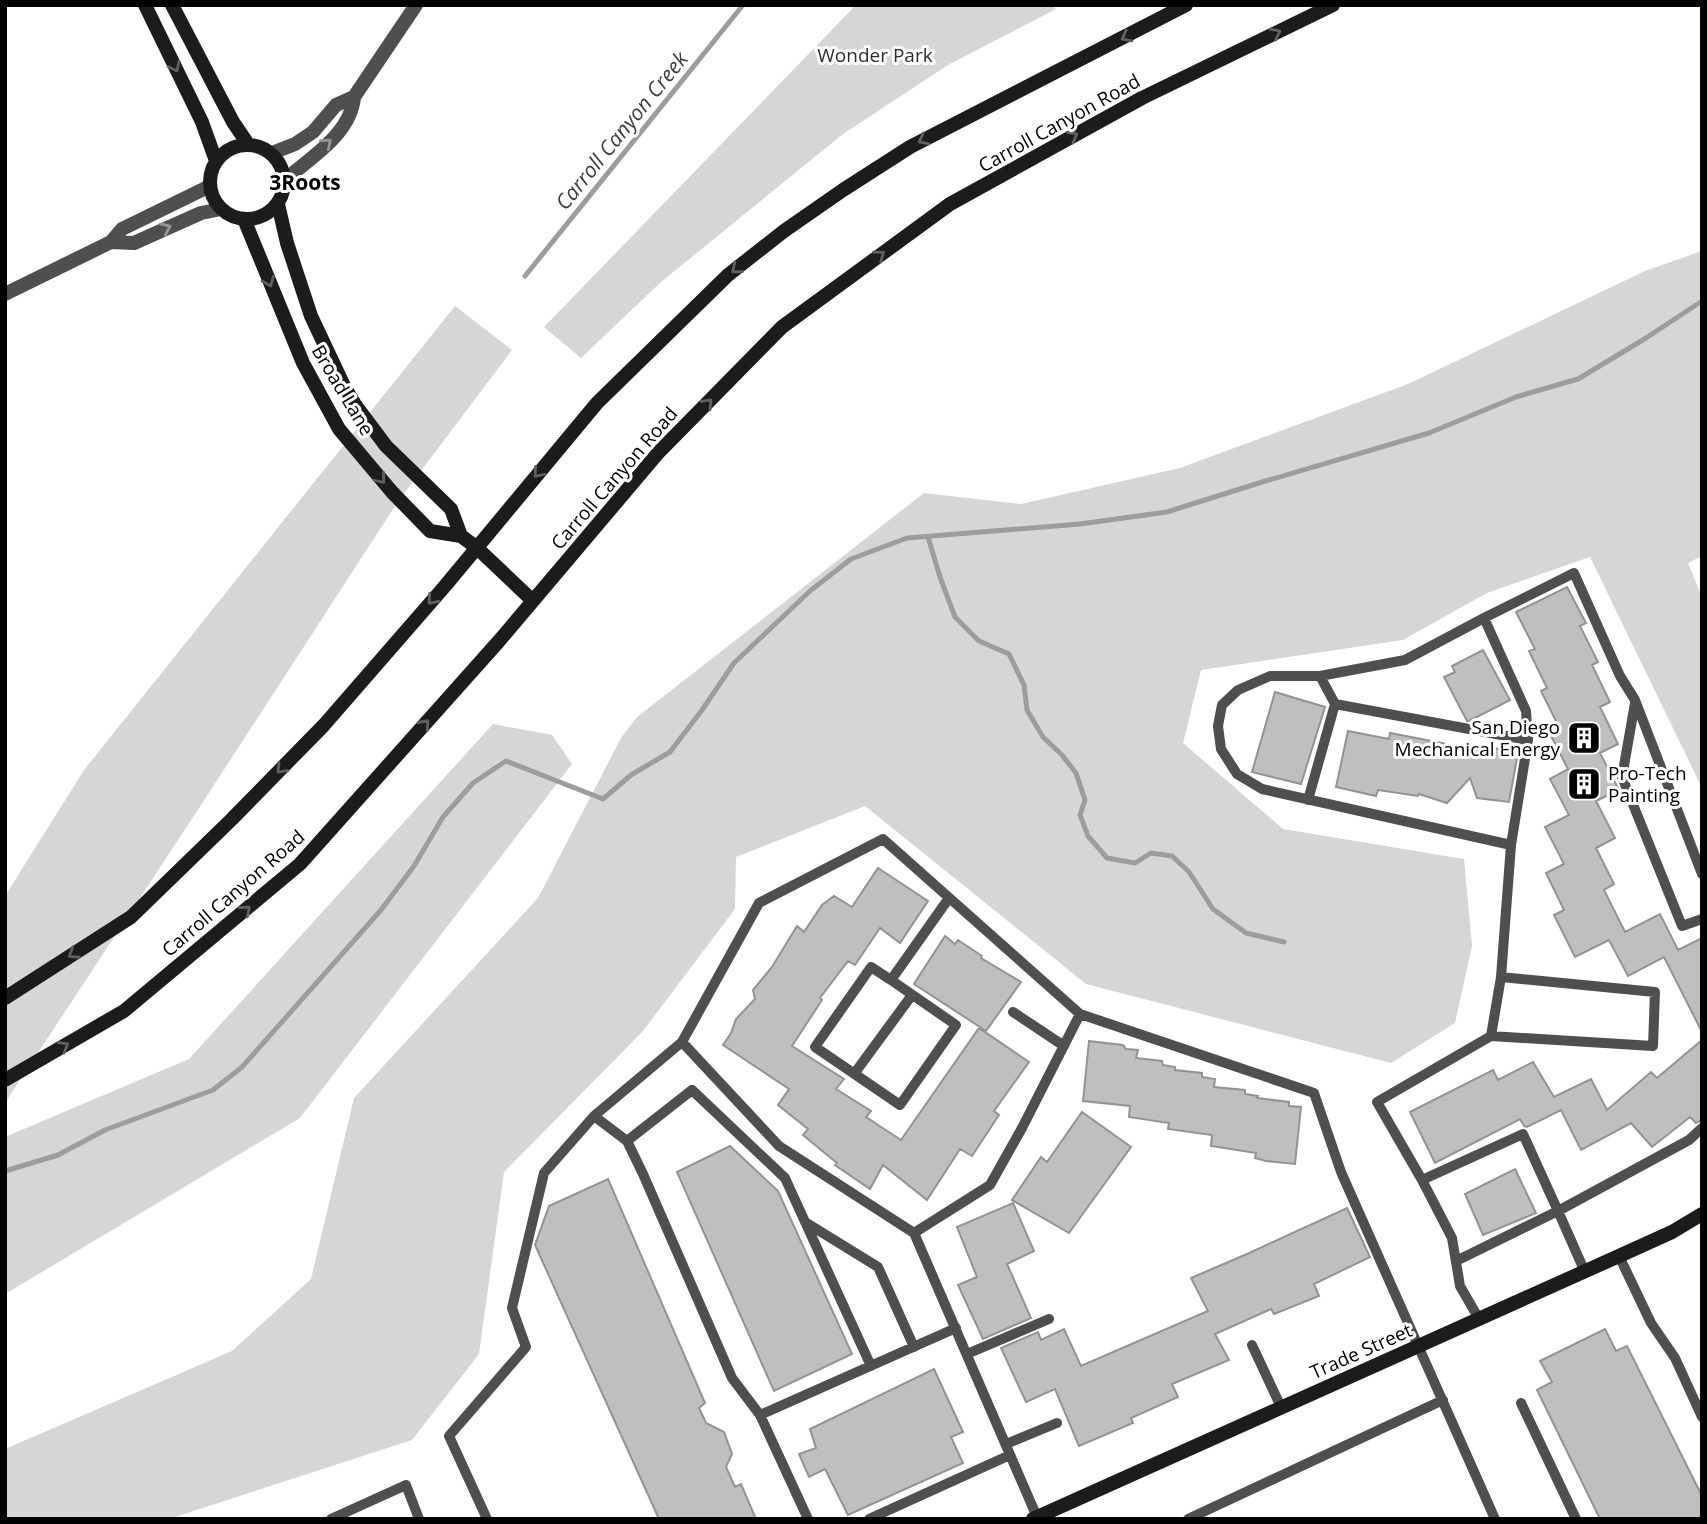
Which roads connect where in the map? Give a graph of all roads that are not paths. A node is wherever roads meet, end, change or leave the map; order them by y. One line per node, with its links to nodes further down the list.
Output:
1 (145, 5): 9 (main road, one-way to 9)
2 (172, 5): 7 (main road)
3 (416, 5): 6 (street)
4 (1186, 5): 18 (main road, one-way to 18)
5 (1333, 5): 19 (main road, Carroll Canyon Road, one-way to 5)
6 (354, 97): 8 (street); 10 (street, one-way to 6)
7 (248, 144): 8 (main road); 9 (main road)
8 (272, 153): 10 (main road)
9 (216, 162): 11 (main road)
10 (285, 180): 12 (main road)
11 (210, 186): 13 (main road); 15 (street)
12 (278, 204): 14 (main road); 17 (main road, Broad Lane)
13 (221, 209): 14 (main road); 15 (street, one-way to 13)
14 (244, 219): 17 (main road, Broad Lane, one-way to 17)
15 (111, 242): 16 (street)
16 (5, 294)
17 (461, 536): 18 (main road, Broad Lane)
18 (476, 547): 19 (main road, Broad Lane); 33 (main road, one-way to 33)
19 (533, 601): 40 (main road, Carroll Canyon Road, one-way to 19)
20 (1484, 618): 21 (lane); 22 (lane); 24 (lane)
21 (1320, 676): 23 (lane); 25 (lane)
22 (1635, 700): 27 (lane); 29 (lane)
23 (1335, 704): 24 (lane); 25 (lane)
24 (1528, 740): 26 (lane)
25 (1308, 800): 26 (lane)
26 (1511, 845): 30 (lane)
27 (1702, 874)
28 (949, 898): 31 (lane); 35 (lane); 37 (lane)
29 (1702, 919)
30 (1501, 977): 36 (lane); 36 (lane)
31 (891, 980): 32 (lane); 39 (lane)
32 (912, 995): 39 (lane); 39 (lane)
33 (5, 998)
34 (1013, 1012): 38 (lane)
35 (1080, 1014): 38 (lane); 56 (lane)
36 (1491, 1036): 44 (lane)
37 (682, 1042): 41 (lane); 48 (lane)
38 (1064, 1046): 48 (lane)
39 (854, 1074)
40 (5, 1080)
41 (594, 1116): 43 (lane); 71 (lane)
42 (1702, 1128): 45 (lane)
43 (627, 1140): 47 (lane); 63 (lane)
44 (1422, 1180): 45 (lane); 50 (lane)
45 (1558, 1211): 50 (lane); 51 (lane)
46 (1702, 1214): 49 (main road, Trade Street)
47 (805, 1222): 57 (lane); 59 (lane)
48 (914, 1233): 54 (lane)
49 (1619, 1256): 51 (main road, Trade Street); 64 (lane)
50 (1456, 1261): 53 (lane)
51 (1585, 1272): 53 (main road, Trade Street)
52 (1049, 1319): 58 (lane)
53 (1479, 1319): 56 (main road, Trade Street)
54 (956, 1328): 57 (lane); 58 (lane)
55 (1252, 1345): 62 (lane)
56 (1419, 1346): 60 (lane); 62 (main road, Trade Street)
57 (914, 1347): 59 (lane)
58 (967, 1354): 66 (lane)
59 (871, 1366): 63 (lane)
60 (1443, 1400): 67 (lane); 76 (lane)
61 (1521, 1403): 77 (lane)
62 (1281, 1407): 68 (main road, Trade Street)
63 (760, 1415): 72 (lane)
64 (1702, 1417)
65 (1057, 1423): 66 (lane)
66 (1008, 1449): 68 (lane); 73 (lane)
67 (1215, 1506): 74 (lane); 75 (lane)
68 (1035, 1518)
69 (331, 1519): 70 (lane)
70 (419, 1519)
71 (487, 1519)
72 (808, 1519)
73 (869, 1519)
74 (1188, 1519)
75 (1221, 1519)
76 (1495, 1519)
77 (1576, 1519)

